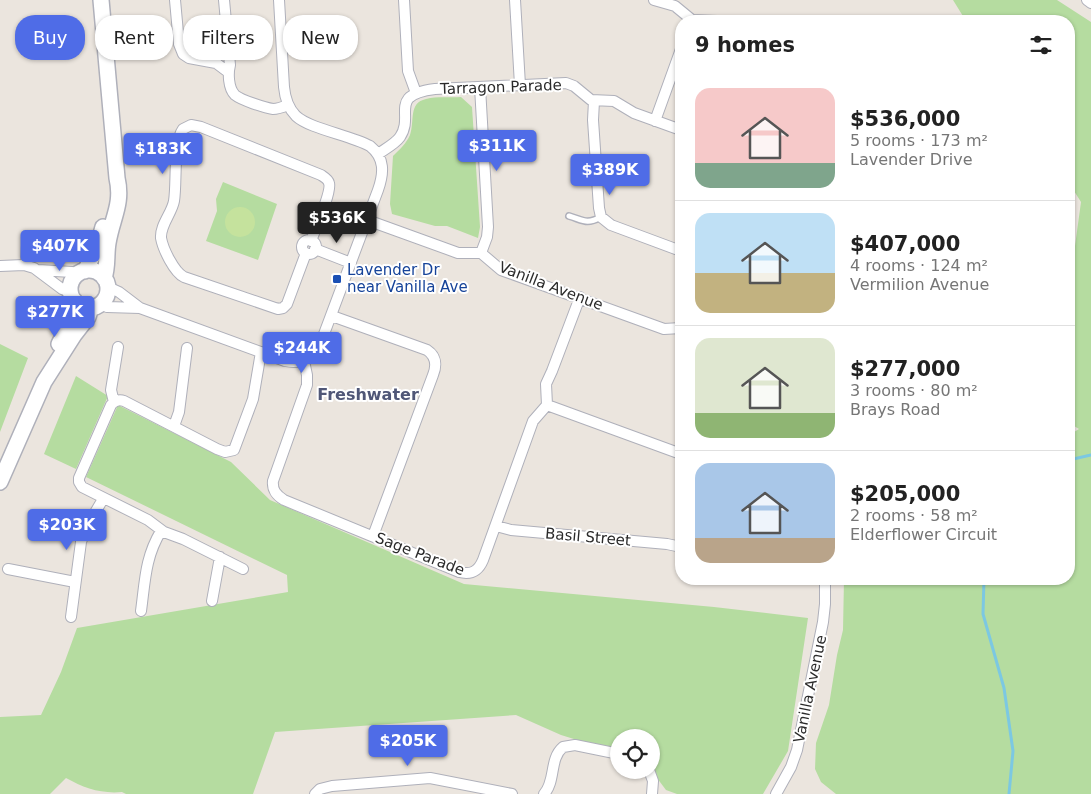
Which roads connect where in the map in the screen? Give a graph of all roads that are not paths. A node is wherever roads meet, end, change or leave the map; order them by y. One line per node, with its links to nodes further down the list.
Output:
1 (101, 0): 25 (main road)
2 (175, 0): 14 (street)
3 (224, 0): 10 (street)
4 (279, 0): 21 (street)
5 (404, 0): 19 (street)
6 (515, 0): 17 (street)
7 (654, 0): 11 (street)
8 (1087, 0): 9 (street)
9 (1091, 3)
10 (225, 15)
11 (685, 15)
12 (219, 60): 14 (street)
13 (229, 60): 16 (street)
14 (216, 63): 16 (street)
15 (675, 66): 22 (street)
16 (228, 72): 21 (street)
17 (520, 85): 18 (street, Tarragon Parade); 20 (street, Tarragon Parade)
18 (480, 87): 19 (street, Tarragon Parade); 32 (street)
19 (416, 93): 24 (street)
20 (594, 101): 22 (street); 27 (street)
21 (288, 105): 24 (street)
22 (655, 121): 23 (street)
23 (675, 128)
24 (378, 154): 28 (street)
25 (117, 178): 37 (main road); 38 (main road)
26 (569, 216): 27 (lane)
27 (601, 217): 31 (street)
28 (367, 220): 32 (street, Vanilla Avenue); 33 (street)
29 (24, 245): 35 (lane)
30 (311, 248): 30 (street); 33 (street)
31 (675, 249)
32 (482, 253): 40 (street, Vanilla Avenue)
33 (351, 263): 43 (street)
34 (0, 266): 35 (street)
35 (24, 266): 36 (street)
36 (38, 270): 37 (street); 39 (street)
37 (81, 273): 38 (main road); 39 (main road)
38 (106, 282): 41 (main road); 42 (street)
39 (72, 296): 41 (main road); 49 (main road)
40 (580, 297): 44 (street, Vanilla Avenue); 51 (street)
41 (96, 306): 42 (street); 49 (main road)
42 (140, 308): 47 (street)
43 (332, 316): 48 (street); 58 (street)
44 (675, 329)
45 (118, 348): 50 (street)
46 (187, 348): 52 (street)
47 (261, 352): 48 (street); 52 (street)
48 (304, 361): 58 (street, Sage Parade)
49 (44, 382): 54 (main road)
50 (114, 402): 52 (street); 55 (street)
51 (547, 405): 53 (street); 56 (street, Sage Parade)
52 (174, 426)
53 (675, 452)
54 (0, 482)
55 (103, 499): 57 (street); 63 (street)
56 (496, 526): 58 (street, Sage Parade); 59 (street, Basil Street)
57 (161, 531): 60 (street); 66 (street)
58 (373, 536)
59 (675, 546)
60 (220, 557): 62 (street); 65 (street)
61 (8, 568): 63 (street)
62 (243, 568)
63 (75, 582): 67 (street)
64 (824, 585): 74 (street, Vanilla Avenue)
65 (212, 601)
66 (141, 611)
67 (71, 617)
68 (610, 752): 72 (street)
69 (652, 779): 73 (street)
70 (315, 794): 71 (street)
71 (512, 794)
72 (544, 794)
73 (652, 794)
74 (776, 794)

